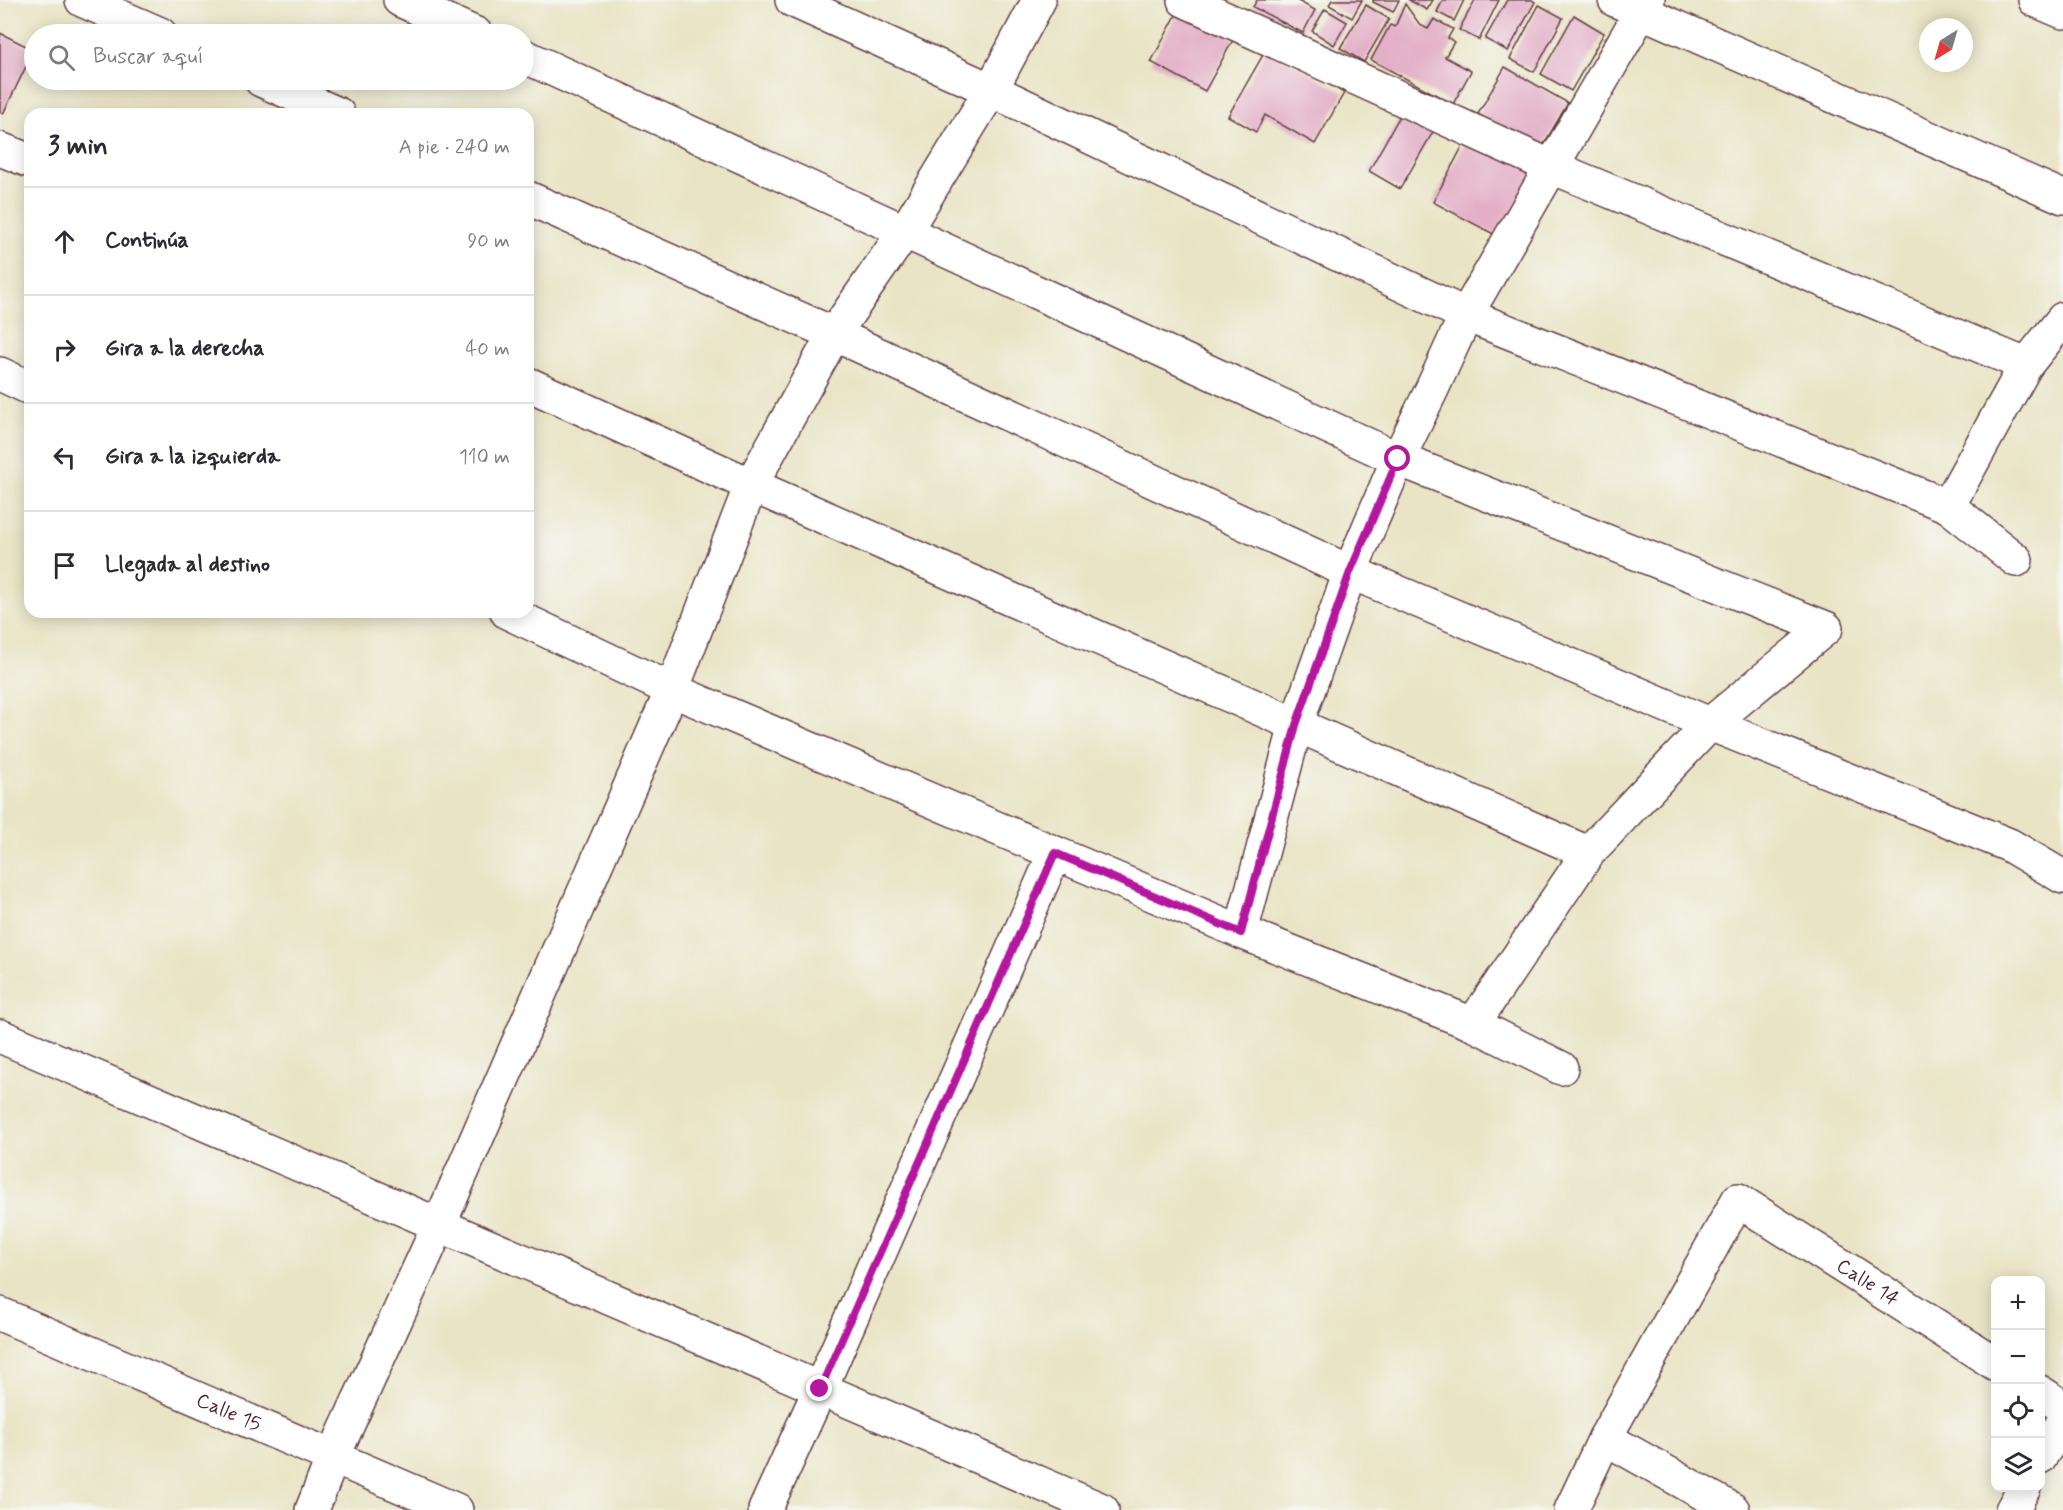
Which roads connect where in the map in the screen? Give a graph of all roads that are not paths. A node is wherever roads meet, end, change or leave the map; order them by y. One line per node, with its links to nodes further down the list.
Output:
1 (82, 0): 9 (street)
2 (400, 0): 10 (street)
3 (792, 0): 13 (street)
4 (1040, 0): 13 (street)
5 (1184, 0): 17 (street)
6 (2035, 0): 8 (street)
7 (1634, 4): 17 (street); 18 (street)
8 (2063, 12)
9 (137, 24)
10 (454, 24)
11 (534, 61): 20 (street)
12 (284, 90): 14 (street)
13 (991, 90): 20 (street); 21 (street)
14 (324, 108)
15 (0, 149): 16 (street)
16 (24, 159)
17 (1552, 167): 21 (street); 24 (street)
18 (2063, 197)
19 (534, 201): 23 (street)
20 (904, 231): 23 (street); 28 (street)
21 (1466, 315): 28 (street); 30 (street)
22 (2063, 319): 24 (street)
23 (834, 334): 29 (street); 32 (street)
24 (2026, 365): 30 (street)
25 (0, 374): 26 (street)
26 (24, 385)
27 (534, 387): 29 (street)
28 (1398, 459): 32 (street); 35 (street)
29 (751, 485): 34 (street); 36 (street)
30 (1948, 506): 31 (street)
31 (2016, 560)
32 (1350, 572): 35 (street); 36 (street)
33 (520, 618): 34 (street)
34 (672, 690): 37 (street); 44 (street)
35 (1710, 724): 38 (street); 39 (street)
36 (1296, 725): 38 (street); 40 (street)
37 (1055, 853): 40 (street); 47 (street)
38 (1588, 853): 41 (street)
39 (2063, 877)
40 (1241, 933): 41 (street)
41 (1473, 1024): 43 (street)
42 (0, 1036): 44 (street)
43 (1561, 1068)
44 (439, 1225): 47 (street); 51 (street)
45 (0, 1314): 51 (street, Calle 15)
46 (1991, 1361): 50 (street, Calle 14)
47 (820, 1389): 55 (street); 56 (street)
48 (2045, 1395): 49 (street)
49 (2063, 1407)
50 (1605, 1438): 57 (street); 58 (street)
51 (333, 1457): 53 (street); 54 (street, Calle 15)
52 (2022, 1492): 59 (street)
53 (312, 1510)
54 (456, 1510)
55 (765, 1510)
56 (1102, 1510)
57 (1570, 1510)
58 (1733, 1510)
59 (2012, 1510)

